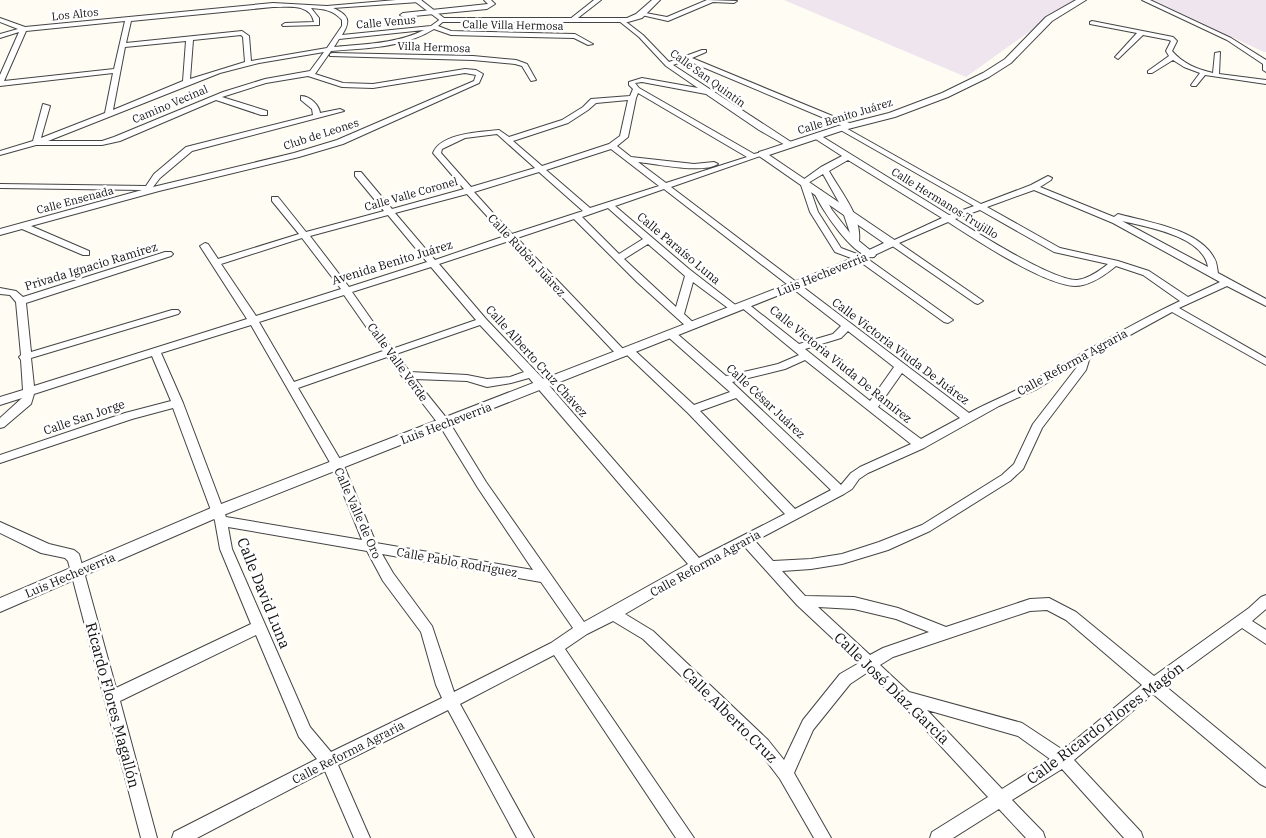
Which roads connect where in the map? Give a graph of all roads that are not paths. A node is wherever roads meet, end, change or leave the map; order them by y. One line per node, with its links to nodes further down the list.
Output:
1 (418, 0): 11 (street); 12 (street)
2 (487, 0): 12 (street)
3 (598, 0): 19 (street)
4 (656, 0): 13 (street)
5 (712, 0): 8 (street); 16 (street)
6 (1082, 0): 62 (street, Calle Benito Juárez)
7 (1145, 0): 40 (street)
8 (734, 1)
9 (258, 3): 10 (street, Los Altos); 15 (street, Los Altos)
10 (302, 5): 11 (street, Los Altos); 23 (street)
11 (320, 5): 28 (street)
12 (431, 12): 14 (street); 18 (street)
13 (640, 14): 16 (street); 20 (street)
14 (404, 15)
15 (128, 19): 25 (street, Los Altos); 31 (street)
16 (661, 19): 22 (street)
17 (0, 20): 25 (street, Los Altos)
18 (442, 20): 19 (street); 24 (street, Camino Vecinal)
19 (572, 20): 20 (street)
20 (621, 20): 39 (street, Calle San Quintín)
21 (1092, 23): 26 (street)
22 (679, 25)
23 (285, 26)
24 (435, 28): 28 (street, Calle Venus); 30 (street, Calle Villa Hermosa); 33 (street, Camino Vecinal)
25 (24, 29): 27 (street); 50 (street)
26 (1141, 33): 35 (street); 36 (street)
27 (0, 36)
28 (338, 36): 33 (street)
29 (190, 38): 31 (street); 38 (street); 49 (street, Camino Vecinal)
30 (590, 44)
31 (124, 45): 41 (street)
32 (704, 51): 37 (street)
33 (327, 52): 38 (street, Camino Vecinal); 44 (street); 47 (street, Villa Hermosa)
34 (1218, 54): 45 (street)
35 (1118, 57)
36 (1172, 57): 42 (street); 43 (street)
37 (686, 58): 39 (street); 62 (street)
38 (248, 63): 49 (street, Camino Vecinal)
39 (668, 65): 53 (street, Calle San Quintín)
40 (1266, 70)
41 (117, 71): 50 (street); 60 (street)
42 (1150, 72)
43 (1204, 72): 45 (street); 51 (street)
44 (311, 74): 46 (street); 54 (street, Camino Vecinal); 80 (street, Club de Leones)
45 (1216, 75): 48 (street)
46 (449, 77)
47 (533, 80)
48 (1266, 82)
49 (186, 83): 60 (street, Camino Vecinal)
50 (0, 84)
51 (1194, 85)
52 (637, 89): 53 (street); 56 (street); 70 (street)
53 (708, 92): 66 (street, Calle San Quintín)
54 (215, 97): 59 (street); 65 (street, Camino Vecinal)
55 (304, 98): 61 (street)
56 (632, 98): 64 (street); 67 (street)
57 (46, 106): 65 (street)
58 (340, 112): 61 (street)
59 (264, 113)
60 (108, 114): 65 (street, Camino Vecinal)
61 (317, 116): 80 (street)
62 (845, 127): 63 (street, Calle Benito Juárez); 85 (street)
63 (815, 136): 66 (street, Calle Benito Juárez); 69 (street, Calle Hermanos Trujillo)
64 (508, 140): 73 (street); 81 (street, Calle Rubén Juárez)
65 (36, 143): 68 (street, Camino Vecinal)
66 (790, 144): 70 (street, Avenida Benito Juárez)
67 (612, 146): 71 (street, Calle Victoria Viuda De Juárez); 73 (street, Calle Valle Coronel)
68 (0, 153)
69 (848, 156): 72 (street); 91 (street, Calle Hermanos Trujillo)
70 (753, 157): 71 (street); 76 (street); 77 (street, Avenida Benito Juárez)
71 (631, 159): 77 (street, Calle Victoria Viuda De Juárez)
72 (824, 169): 76 (street); 88 (street)
73 (539, 170): 81 (street, Calle Valle Coronel); 86 (street)
74 (358, 174): 87 (street, Calle Alberto Cruz Chávez)
75 (1048, 178): 79 (street)
76 (804, 182): 82 (street); 102 (street)
77 (664, 185): 84 (street, Avenida Benito Juárez); 110 (street, Calle Victoria Viuda De Juárez)
78 (0, 186): 80 (street)
79 (1034, 187): 85 (street); 89 (street)
80 (152, 189): 92 (street, Calle Ensenada)
81 (468, 190): 87 (street, Calle Valle Coronel); 95 (street, Calle Rubén Juárez)
82 (818, 192): 88 (street); 97 (street)
83 (274, 199): 94 (street, Calle Valle Verde)
84 (608, 204): 86 (street, Avenida Benito Juárez); 96 (street, Calle Paraíso Luna)
85 (982, 206): 91 (street); 106 (street)
86 (588, 211): 90 (street, Avenida Benito Juárez)
87 (390, 212): 94 (street, Calle Valle Coronel); 105 (street, Calle Alberto Cruz Chávez)
88 (849, 213): 97 (street); 98 (street)
89 (1099, 213): 107 (street); 107 (street)
90 (574, 215): 95 (street, Avenida Benito Juárez); 103 (street)
91 (950, 218): 98 (street); 106 (street, Calle Hermanos Trujillo)
92 (23, 226): 93 (street, Calle Ensenada); 100 (street)
93 (0, 232)
94 (304, 235): 104 (street, Calle Valle Coronel); 111 (street, Calle Valle Verde)
95 (510, 237): 105 (street, Avenida Benito Juárez); 129 (street, Calle Rubén Juárez)
96 (648, 240): 103 (street); 108 (street, Calle Paraíso Luna)
97 (854, 243): 102 (street)
98 (892, 243): 102 (street, Luis Hecheverria); 114 (street)
99 (205, 246): 104 (street, Calle Valle de Oro)
100 (86, 253)
101 (168, 254): 113 (street, Privada Ignacio Ramírez)
102 (866, 257): 110 (street, Luis Hecheverria); 122 (street)
103 (618, 259): 120 (street)
104 (216, 263): 121 (street, Calle Valle de Oro)
105 (434, 263): 111 (street, Avenida Benito Juárez); 123 (street, Calle Alberto Cruz Chávez)
106 (1115, 263): 115 (street)
107 (1213, 273): 109 (street)
108 (690, 276): 117 (street, Calle Paraíso Luna); 120 (street)
109 (1227, 282): 115 (street, Calle Reforma Agraria); 116 (street)
110 (794, 285): 117 (street, Luis Hecheverria); 125 (street, Calle Victoria Viuda De Juárez)
111 (346, 289): 121 (street, Avenida Benito Juárez); 130 (street, Calle Valle Verde)
112 (3, 291): 113 (street)
113 (21, 301): 133 (street)
114 (978, 301)
115 (1187, 301): 118 (street, Calle Reforma Agraria)
116 (1266, 303)
117 (740, 307): 124 (street, Luis Hecheverria); 127 (street, Calle Victoria Viuda De Ramírez)
118 (1172, 308): 131 (street, Calle Reforma Agraria); 134 (street)
119 (175, 312): 133 (street)
120 (678, 314): 124 (street)
121 (253, 320): 128 (street, Avenida Benito Juárez); 140 (street, Calle Valle de Oro)
122 (948, 320)
123 (482, 321): 130 (street); 136 (street, Calle Alberto Cruz Chávez)
124 (692, 326): 126 (street, Luis Hecheverria)
125 (847, 326): 127 (street); 135 (street, Calle Victoria Viuda De Juárez)
126 (671, 334): 129 (street, Luis Hecheverria); 138 (street, Calle César Juárez)
127 (797, 348): 132 (street, Calle Victoria Viuda De Ramírez)
128 (155, 351): 141 (street, Avenida Benito Juárez); 144 (street, Calle David Luna)
129 (625, 352): 139 (street, Luis Hecheverria); 146 (street, Calle Rubén Juárez)
130 (390, 354): 137 (street, Calle Valle Verde); 140 (street)
131 (1085, 355): 147 (street, Calle Reforma Agraria); 160 (street)
132 (806, 356): 138 (street); 145 (street, Calle Victoria Viuda De Ramírez)
133 (24, 357): 141 (street)
134 (1266, 362)
135 (900, 367): 145 (street); 147 (street, Calle Victoria Viuda De Juárez)
136 (531, 374): 137 (street); 139 (street, Calle Alberto Cruz Chávez)
137 (406, 375): 149 (street, Calle Valle Verde)
138 (724, 380): 142 (street, Calle César Juárez)
139 (542, 385): 149 (street, Luis Hecheverria); 159 (street, Calle Alberto Cruz Chávez)
140 (293, 386): 152 (street, Calle Valle de Oro)
141 (29, 391): 143 (street, Avenida Benito Juárez); 148 (street)
142 (738, 393): 146 (street); 153 (street, Calle César Juárez)
143 (0, 401)
144 (177, 403): 151 (street, Calle San Jorge); 155 (street, Calle David Luna)
145 (871, 408): 150 (street, Calle Victoria Viuda De Ramírez)
146 (692, 410): 154 (street, Calle Rubén Juárez)
147 (968, 418): 150 (street, Calle Reforma Agraria)
148 (0, 424)
149 (444, 424): 152 (street, Luis Hecheverria); 162 (street, Calle Valle Verde)
150 (920, 445): 153 (street, Calle Reforma Agraria)
151 (0, 459)
152 (338, 466): 155 (street, Luis Hecheverria); 158 (street, Calle Valle de Oro)
153 (840, 491): 154 (street, Calle Reforma Agraria)
154 (793, 514): 157 (street, Calle Reforma Agraria)
155 (219, 516): 158 (street, Calle Pablo Rodríguez); 161 (street, Luis Hecheverria); 168 (street, Calle David Luna)
156 (0, 527): 161 (street, Ricardo Flores Magallón)
157 (746, 540): 159 (street, Calle Reforma Agraria); 160 (street, Calle José Díaz García)
158 (371, 547): 162 (street, Calle Pablo Rodríguez); 177 (street, Calle Valle de Oro)
159 (697, 565): 166 (street, Calle Reforma Agraria)
160 (770, 566): 163 (street, Calle José Díaz García)
161 (78, 573): 165 (street, Luis Hecheverria); 176 (street, Ricardo Flores Magallón)
162 (545, 577): 169 (street, Calle Valle Verde)
163 (802, 601): 170 (street); 173 (street, Calle José Díaz García)
164 (1266, 601): 167 (street, Calle Ricardo Flores Magón)
165 (0, 605)
166 (613, 614): 169 (street, Calle Reforma Agraria); 180 (street, Calle Alberto Cruz)
167 (1242, 622): 171 (street); 174 (street, Calle Ricardo Flores Magón)
168 (260, 626): 176 (street); 179 (street, Calle David Luna)
169 (582, 630): 172 (street, Calle Reforma Agraria)
170 (947, 633): 173 (street); 174 (street)
171 (1266, 638)
172 (556, 648): 177 (street, Calle Reforma Agraria); 187 (street)
173 (868, 663): 175 (street, Calle José Díaz García); 180 (street)
174 (1154, 684): 178 (street, Calle Ricardo Flores Magón); 181 (street)
175 (905, 697): 178 (street); 182 (street, Calle José Díaz García)
176 (110, 698): 183 (street, Ricardo Flores Magallón)
177 (450, 700): 179 (street, Calle Reforma Agraria); 186 (street, Calle Valle de Oro)
178 (1063, 759): 182 (street, Calle Ricardo Flores Magón); 191 (street)
179 (329, 762): 184 (street, Calle Reforma Agraria); 185 (street, Calle David Luna)
180 (786, 774): 188 (street, Calle Alberto Cruz)
181 (1266, 779)
182 (1001, 800): 189 (street, Calle Ricardo Flores Magón); 190 (street, Calle José Díaz García)
183 (149, 838)
184 (180, 838)
185 (362, 838)
186 (526, 838)
187 (686, 838)
188 (823, 838)
189 (938, 838)
190 (1037, 838)
191 (1135, 838)

